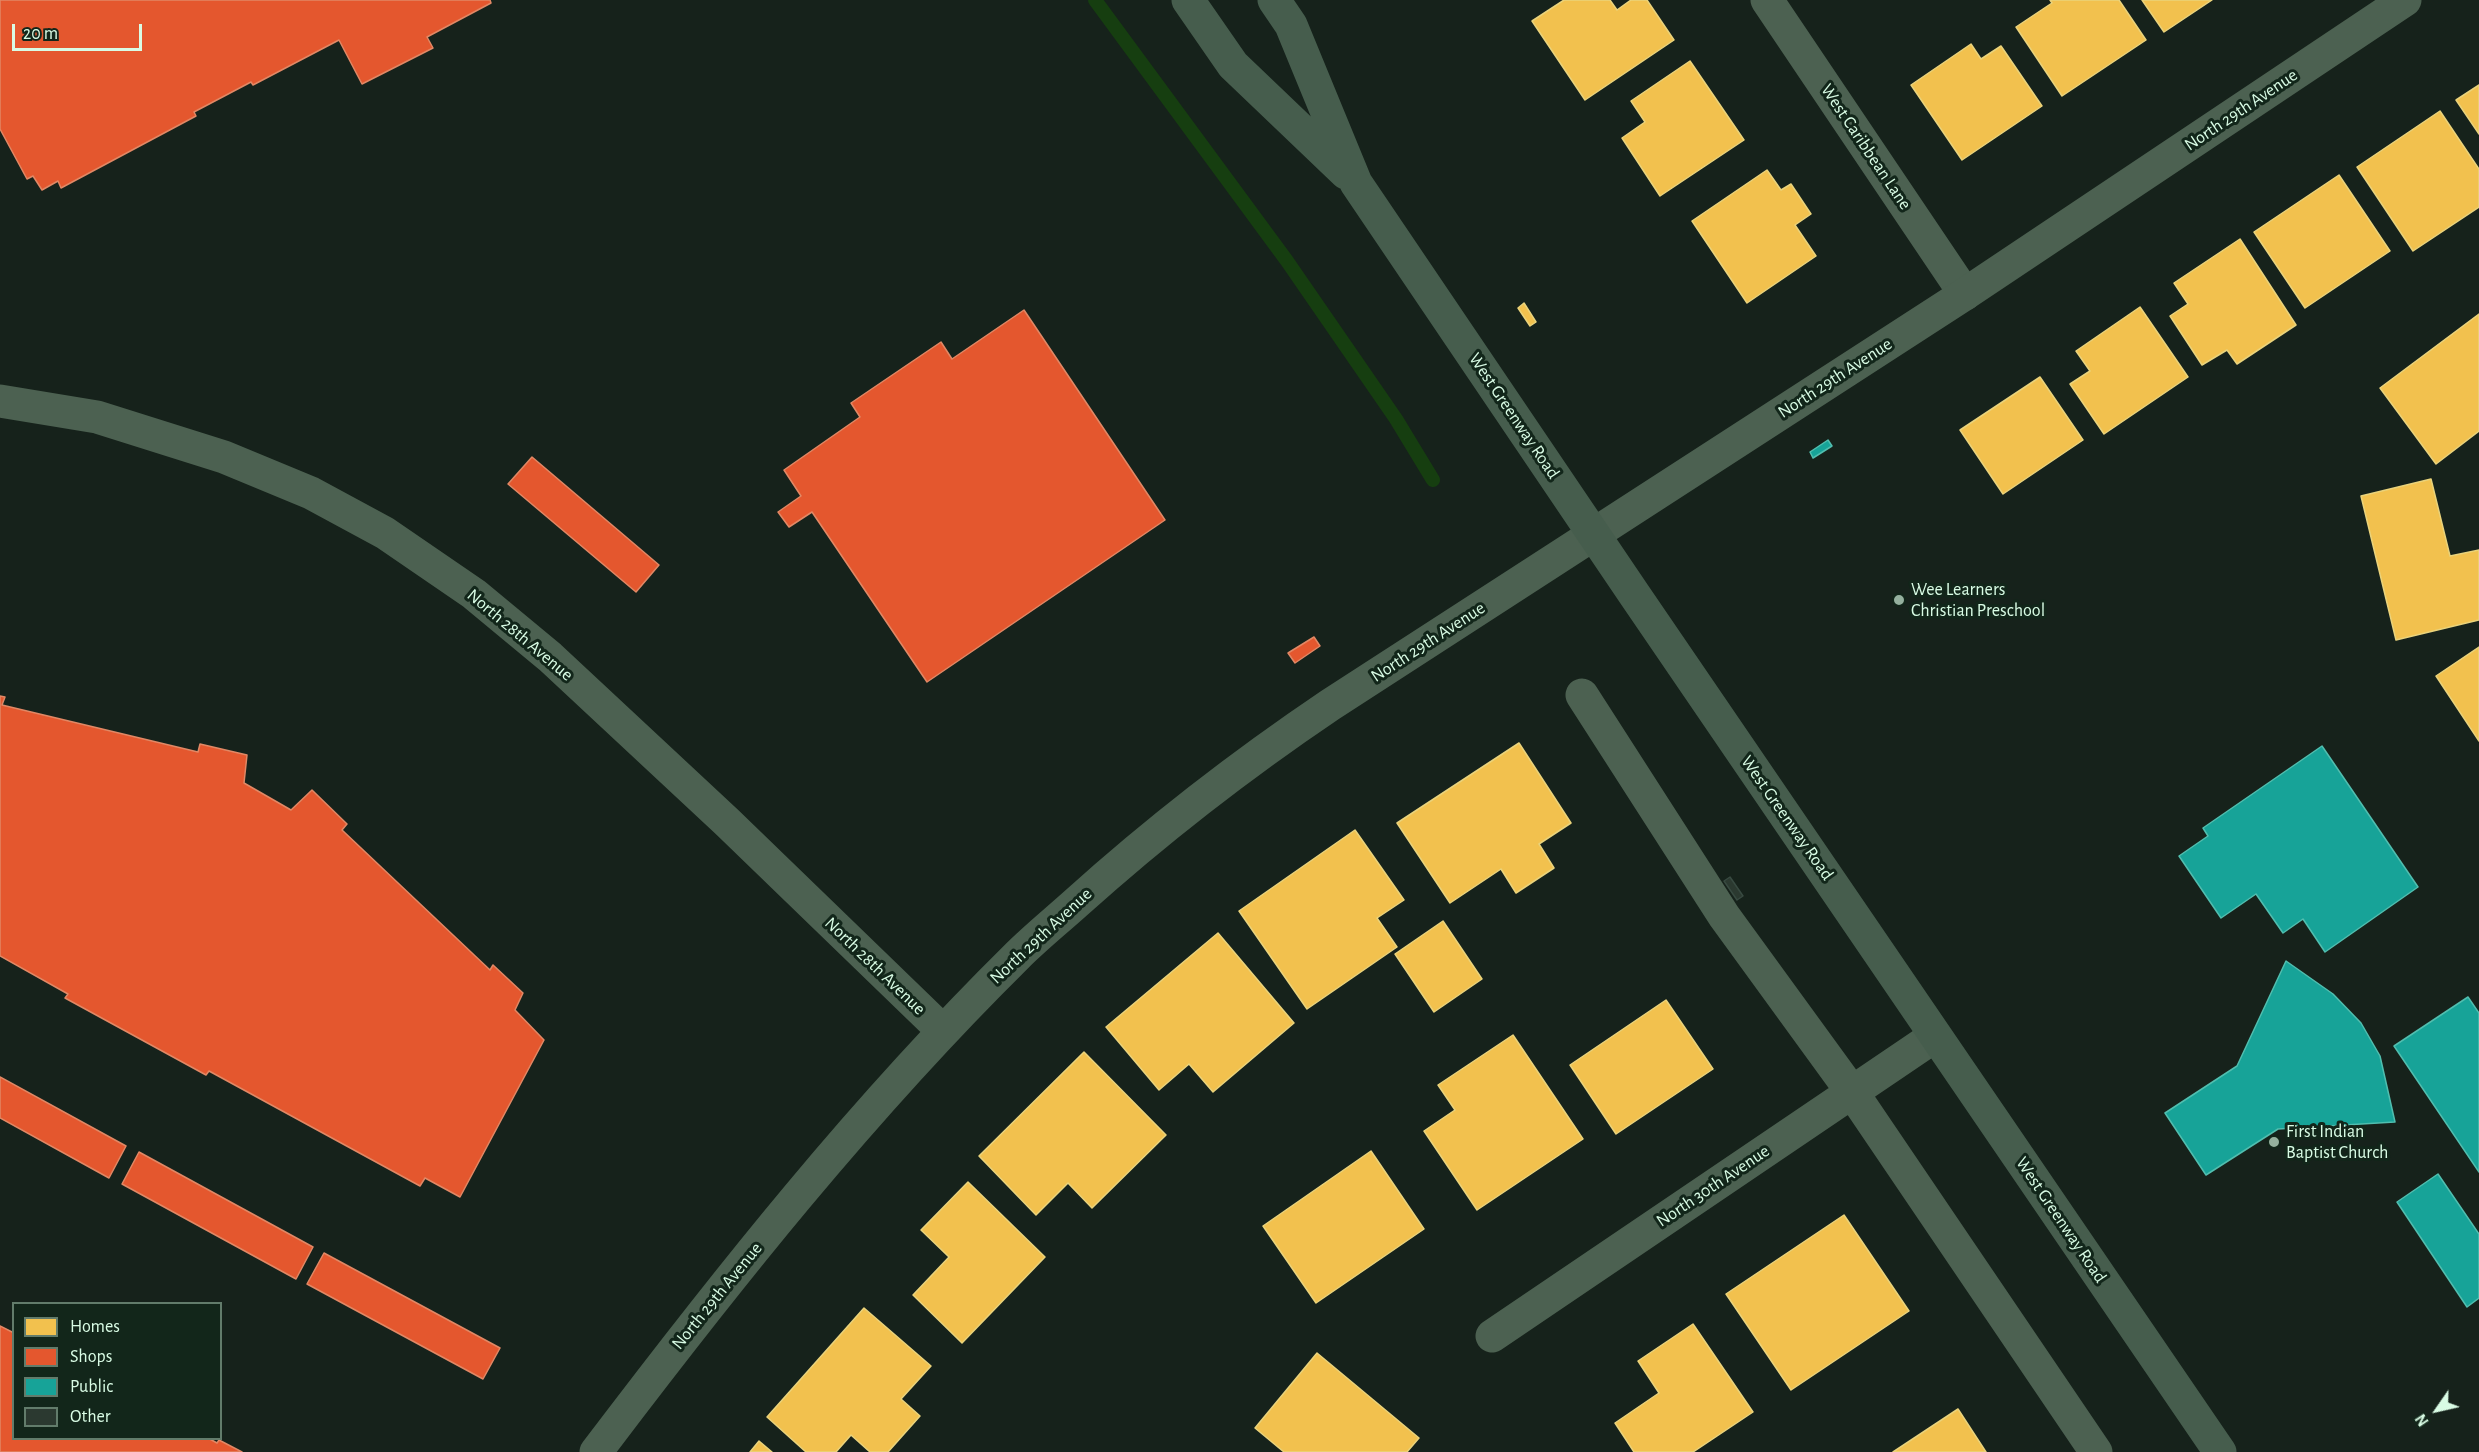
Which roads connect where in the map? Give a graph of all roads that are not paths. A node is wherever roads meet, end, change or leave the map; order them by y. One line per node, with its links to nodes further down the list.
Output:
1 (1188, 0): 5 (main road, West Greenway Road)
2 (1274, 0): 5 (main road, West Greenway Road)
3 (1767, 0): 6 (street, West Caribbean Lane)
4 (2405, 0): 6 (street, North 29th Avenue)
5 (1356, 183): 8 (main road, West Greenway Road)
6 (1965, 294): 8 (street, North 29th Avenue)
7 (0, 401): 10 (street, North 28th Avenue)
8 (1594, 535): 10 (street, North 29th Avenue); 11 (main road, West Greenway Road)
9 (1582, 695): 12 (street)
10 (943, 1031): 14 (street, North 29th Avenue)
11 (1935, 1036): 12 (street, North 30th Avenue); 16 (main road, West Greenway Road)
12 (1852, 1092): 13 (street, North 30th Avenue); 15 (street)
13 (1492, 1336)
14 (596, 1452)
15 (2096, 1452)
16 (2220, 1452)

